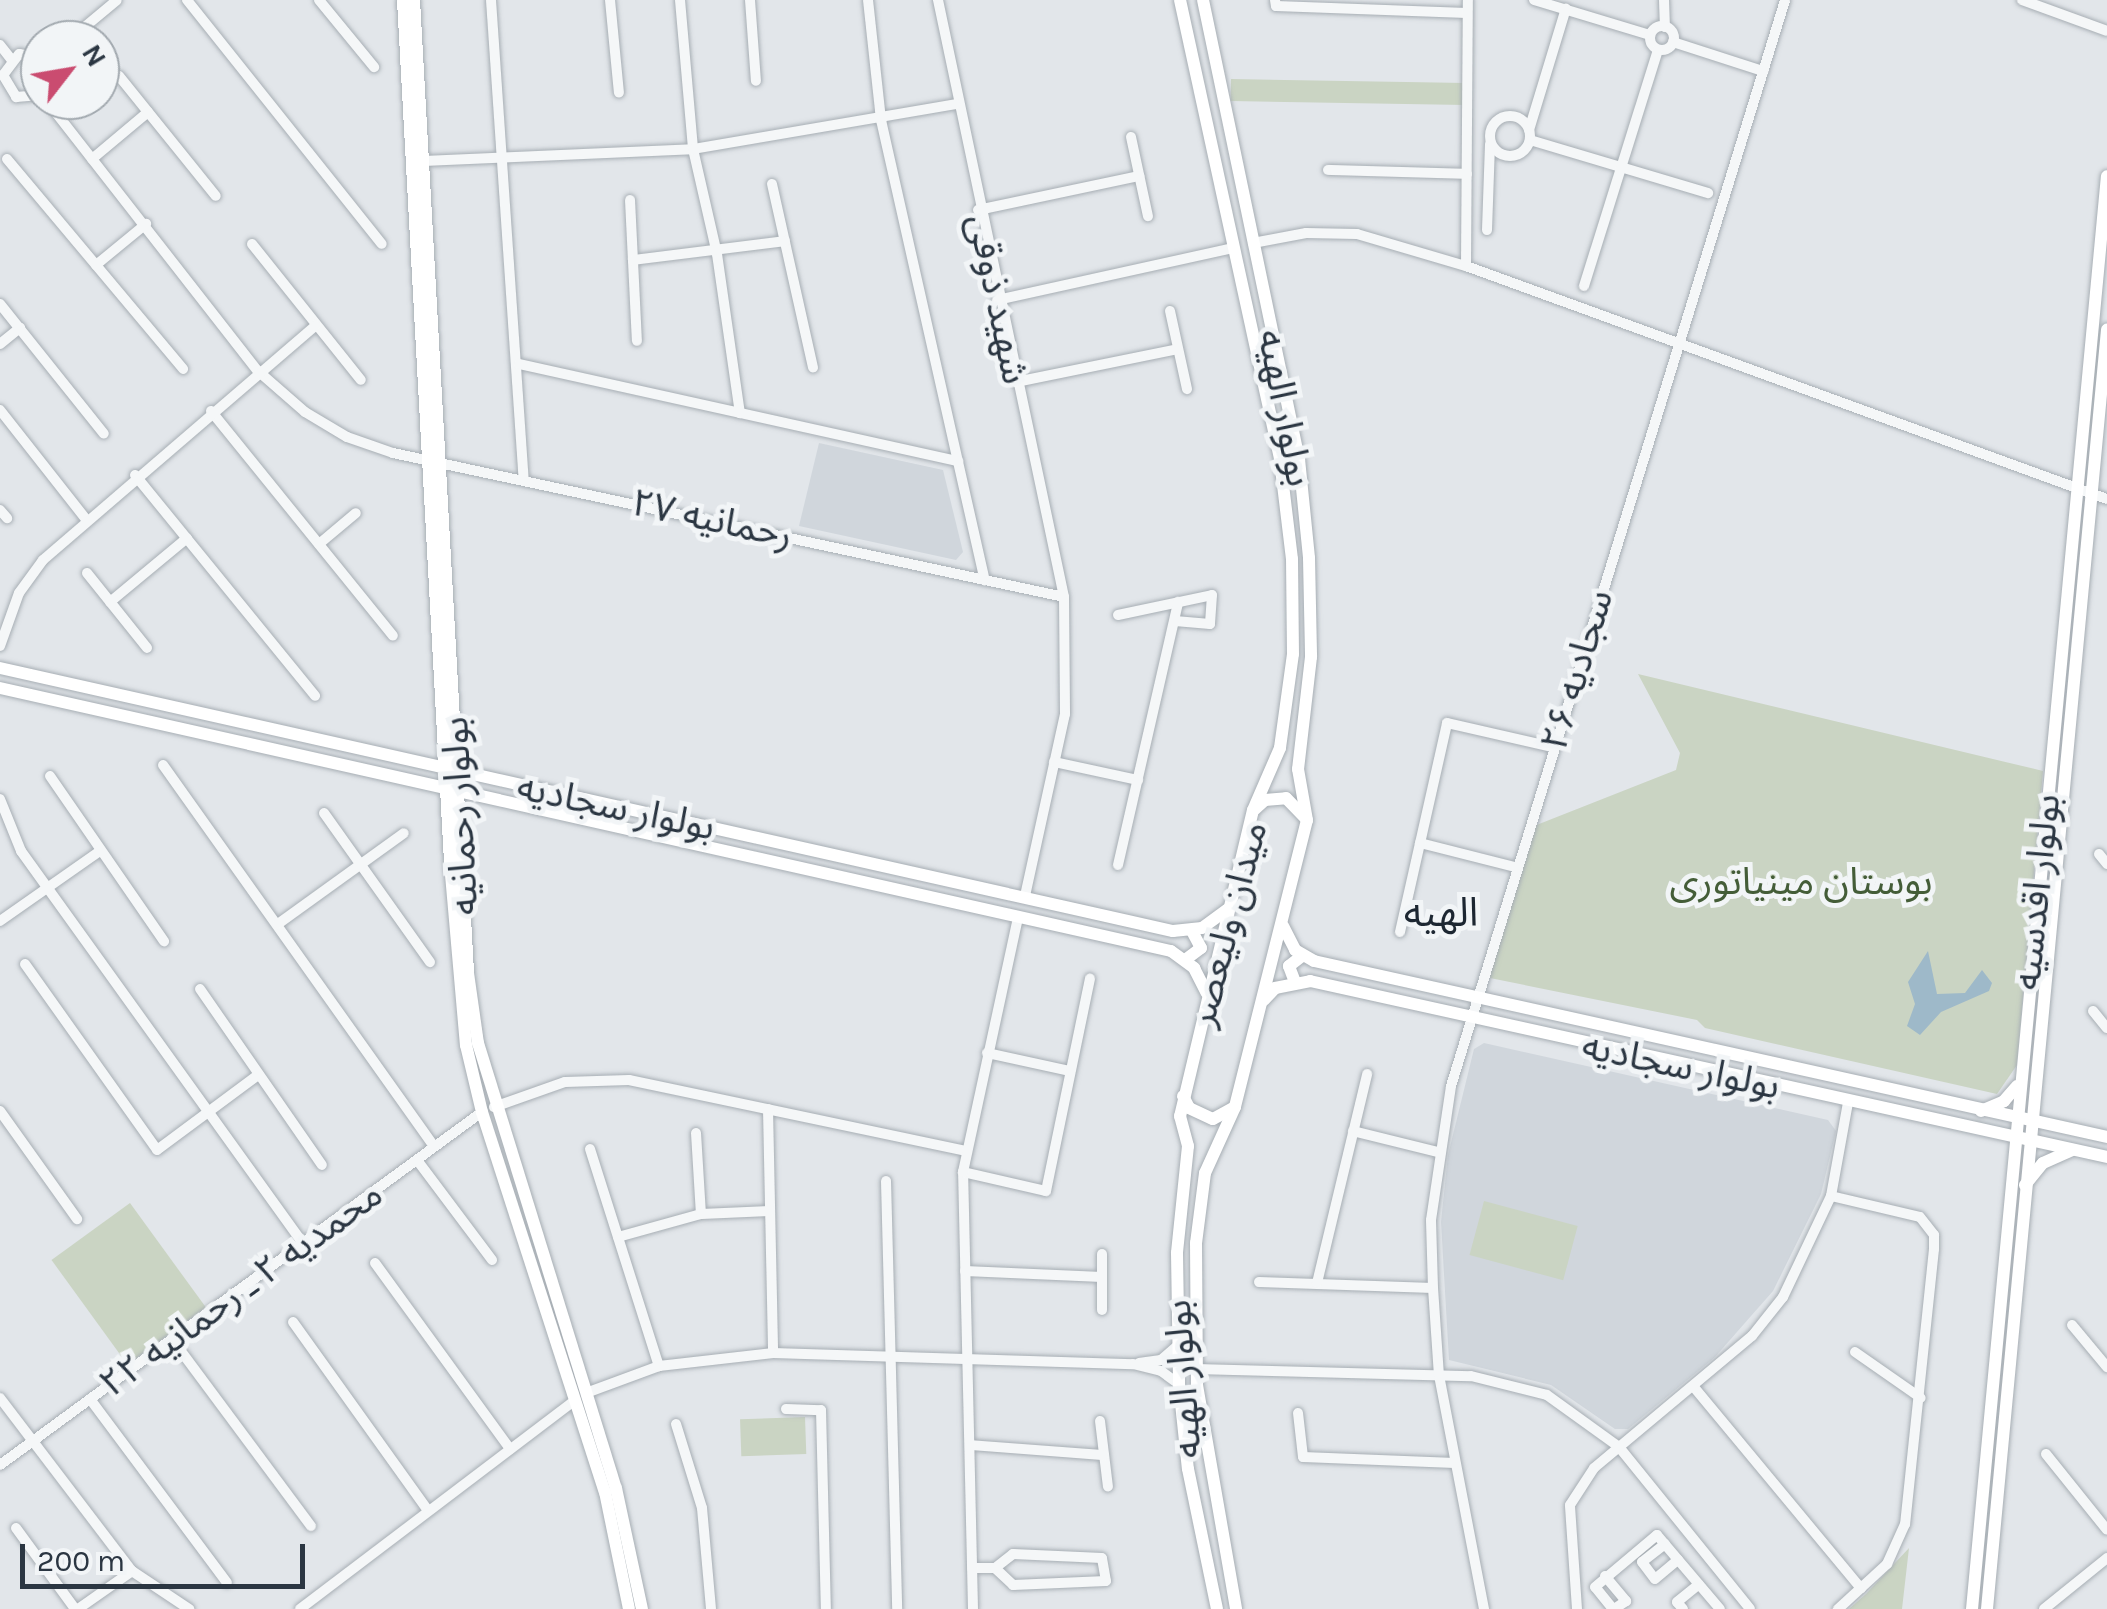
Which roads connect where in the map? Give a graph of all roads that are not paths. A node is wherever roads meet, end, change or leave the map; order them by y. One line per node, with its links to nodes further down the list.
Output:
1 (117, 0): 23 (street)
2 (187, 0): 66 (street)
3 (319, 0): 32 (street)
4 (403, 0): 49 (main road, بولوار رحمانیه)
5 (414, 0): 49 (main road, بولوار رحمانیه)
6 (491, 0): 47 (street)
7 (610, 0): 36 (street)
8 (680, 0): 45 (street)
9 (750, 0): 35 (street)
10 (868, 0): 41 (street)
11 (938, 0): 38 (street, شهید ذوقی)
12 (1180, 0): 67 (main road, بولوار الهیه)
13 (1203, 0): 64 (main road, بولوار الهیه)
14 (1276, 0): 22 (street)
15 (1468, 0): 22 (street)
16 (1534, 0): 21 (street)
17 (1664, 0): 24 (street)
18 (1785, 0): 33 (street, سجادیه ۲۶)
19 (2022, 0): 25 (street)
20 (1580, 6): 21 (street); 26 (street)
21 (1566, 8): 42 (street)
22 (1468, 13): 52 (street)
23 (93, 20)
24 (1666, 27): 26 (street); 27 (street)
25 (2107, 31)
26 (1650, 35): 29 (street)
27 (1673, 42): 29 (street); 33 (street)
28 (0, 46): 31 (street)
29 (1658, 50): 50 (street)
30 (20, 56): 31 (street)
31 (11, 59): 37 (street)
32 (374, 67)
33 (1763, 71): 81 (street, سجادیه ۲۶)
34 (120, 77): 39 (street)
35 (756, 81)
36 (620, 92)
37 (4, 95)
38 (956, 104): 41 (street); 59 (street, شهید ذوقی)
39 (148, 112): 48 (street); 57 (street)
40 (61, 120): 48 (street, رحمانیه ۲۷)
41 (881, 120): 45 (street); 95 (street)
42 (1530, 135): 44 (street); 44 (street); 50 (street)
43 (1132, 137): 53 (street)
44 (1490, 143): 62 (street)
45 (694, 149): 47 (street); 68 (street)
46 (7, 159): 70 (street)
47 (506, 159): 49 (street); 83 (street)
48 (92, 160): 61 (street, رحمانیه ۲۷)
49 (417, 161): 94 (main road, بولوار رحمانیه)
50 (1620, 168): 56 (street); 72 (street)
51 (1328, 170): 52 (street)
52 (1468, 174): 71 (street)
53 (1140, 176): 59 (street); 60 (street)
54 (2107, 176): 98 (main road, بولوار اقدسیه)
55 (772, 184): 63 (street)
56 (1708, 193)
57 (216, 196)
58 (630, 200): 69 (street)
59 (978, 210): 73 (street, شهید ذوقی)
60 (1148, 216)
61 (146, 224): 70 (street); 86 (street, رحمانیه ۲۷)
62 (1487, 230)
63 (785, 242): 68 (street); 84 (street)
64 (1253, 243): 67 (main road); 71 (street); 123 (main road, بولوار الهیه)
65 (252, 244): 76 (street)
66 (382, 244)
67 (1234, 248): 73 (street); 120 (main road, بولوار الهیه)
68 (717, 254): 69 (street); 92 (street)
69 (633, 260): 79 (street)
70 (96, 265): 85 (street)
71 (1466, 266): 81 (street)
72 (1584, 286)
73 (997, 300): 88 (street, شهید ذوقی)
74 (0, 304): 77 (street)
75 (1170, 311): 82 (street)
76 (316, 325): 86 (street); 87 (street)
77 (20, 328): 80 (street); 93 (street)
78 (2107, 330): 99 (main road, بولوار اقدسیه)
79 (637, 341)
80 (0, 344)
81 (1680, 344): 98 (street); 118 (street, سجادیه ۲۶)
82 (1178, 348): 88 (street); 89 (street)
83 (519, 364): 92 (street); 97 (street)
84 (813, 367)
85 (183, 369)
86 (258, 371): 91 (street); 94 (street, رحمانیه ۲۷)
87 (361, 380)
88 (1016, 382): 107 (street, شهید ذوقی)
89 (1187, 389)
90 (0, 410): 102 (street)
91 (212, 411): 96 (street); 104 (street)
92 (740, 413): 95 (street)
93 (104, 434)
94 (433, 460): 97 (street, رحمانیه ۲۷); 122 (main road, بولوار رحمانیه); 124 (main road, بولوار رحمانیه)
95 (958, 462): 106 (street)
96 (134, 475): 102 (street); 103 (street)
97 (524, 478): 106 (street, رحمانیه ۲۷)
98 (2076, 488): 99 (street); 166 (main road, بولوار اقدسیه)
99 (2091, 492): 100 (street); 176 (main road, بولوار اقدسیه)
100 (2107, 499)
101 (356, 513): 104 (street)
102 (85, 518): 113 (street)
103 (187, 538): 108 (street); 117 (street)
104 (319, 544): 112 (street)
105 (87, 573): 108 (street)
106 (985, 580): 107 (street, رحمانیه ۲۷)
107 (1064, 598): 119 (street, شهید ذوقی)
108 (110, 602): 114 (street)
109 (1178, 602): 110 (street); 111 (street); 111 (street)
110 (1118, 615)
111 (1174, 621): 126 (street)
112 (393, 636)
113 (0, 646)
114 (147, 648)
115 (0, 668): 122 (main road, بولوار سجادیه)
116 (0, 688): 127 (main road, بولوار سجادیه)
117 (315, 696)
118 (1552, 747): 134 (street); 138 (street, سجادیه ۲۶)
119 (1054, 762): 126 (street); 140 (street, شهید ذوقی)
120 (1274, 764): 123 (main road); 130 (main road, بولوار الهیه)
121 (164, 766): 144 (street)
122 (445, 768): 124 (main road, بولوار سجادیه); 127 (main road, بولوار رحمانیه)
123 (1298, 770): 132 (main road, بولوار الهیه)
124 (460, 772): 128 (main road, بولوار رحمانیه); 140 (main road, بولوار سجادیه)
125 (50, 776): 135 (street)
126 (1138, 780): 137 (street)
127 (446, 789): 128 (main road, بولوار سجادیه); 172 (main road, بولوار رحمانیه)
128 (461, 793): 142 (main road, بولوار سجادیه); 172 (main road, بولوار رحمانیه)
129 (0, 799): 139 (street)
130 (1253, 810): 132 (main road, میدان ولیعصر); 141 (main road, میدان ولیعصر)
131 (324, 812): 136 (street)
132 (1306, 820): 145 (main road, میدان ولیعصر)
133 (404, 833): 136 (street)
134 (1420, 843): 138 (street); 147 (street)
135 (100, 851): 139 (street); 148 (street)
136 (361, 864): 144 (street); 151 (street)
137 (1118, 865)
138 (1515, 868): 157 (street, سجادیه ۲۶)
139 (46, 888): 143 (street); 171 (street)
140 (1025, 896): 146 (main road, بولوار سجادیه)
141 (1228, 909): 146 (main road); 156 (main road, میدان ولیعصر)
142 (1018, 917): 150 (main road, بولوار سجادیه); 162 (street)
143 (0, 921)
144 (278, 924): 183 (street)
145 (1282, 924): 149 (main road); 158 (main road, میدان ولیعصر)
146 (1192, 931): 150 (main road)
147 (1400, 932)
148 (164, 940)
149 (1302, 956): 154 (main road); 157 (main road, بولوار سجادیه)
150 (1185, 960): 156 (main road)
151 (430, 962)
152 (24, 964): 171 (street)
153 (1090, 978): 163 (street)
154 (1295, 982): 158 (main road); 160 (main road, بولوار سجادیه)
155 (200, 989): 165 (street)
156 (1208, 994): 167 (main road, میدان ولیعصر)
157 (1474, 997): 160 (street, سجادیه ۲۶); 174 (main road, بولوار سجادیه)
158 (1262, 1002): 169 (main road, میدان ولیعصر)
159 (2093, 1010): 161 (street)
160 (1468, 1019): 168 (main road, بولوار سجادیه); 188 (street, سجادیه ۲۶)
161 (2107, 1028)
162 (987, 1053): 163 (street); 187 (street)
163 (1070, 1070): 192 (street)
164 (1366, 1074): 177 (street)
165 (258, 1075): 171 (street); 191 (street)
166 (2018, 1084): 174 (main road); 175 (main road, بولوار اقدسیه)
167 (1183, 1096): 169 (main road); 182 (main road, میدان ولیعصر)
168 (1848, 1102): 179 (main road, بولوار سجادیه); 195 (street)
169 (1235, 1107): 185 (main road, میدان ولیعصر)
170 (768, 1108): 172 (street, محمدیه ۲ ـ رحمانیه ۲۲); 187 (street, محمدیه ۲ ـ رحمانیه ۲۲); 196 (street)
171 (211, 1110): 200 (street)
172 (488, 1110): 183 (street, محمدیه ۲ ـ رحمانیه ۲۲); 225 (main road, بولوار رحمانیه)
173 (0, 1111): 198 (street)
174 (1979, 1112): 175 (main road, بولوار سجادیه)
175 (2014, 1120): 176 (main road, بولوار سجادیه); 179 (main road, بولوار اقدسیه)
176 (2030, 1122): 180 (main road, بولوار سجادیه); 181 (main road, بولوار اقدسیه)
177 (1353, 1130): 188 (street); 207 (street)
178 (696, 1132): 197 (street)
179 (2013, 1137): 181 (main road, بولوار سجادیه); 275 (main road, بولوار اقدسیه)
180 (2107, 1137)
181 (2028, 1140): 186 (main road, بولوار سجادیه); 194 (main road, بولوار اقدسیه)
182 (1188, 1146): 185 (main road); 213 (main road, بولوار الهیه)
183 (434, 1147): 190 (street, محمدیه ۲ ـ رحمانیه ۲۲)
184 (590, 1150): 199 (street)
185 (1212, 1150): 221 (main road, بولوار الهیه)
186 (2073, 1150): 189 (main road, بولوار سجادیه); 194 (main road)
187 (966, 1152): 192 (street)
188 (1438, 1152): 208 (street, سجادیه ۲۶)
189 (2107, 1157)
190 (417, 1160): 200 (street, محمدیه ۲ ـ رحمانیه ۲۲); 202 (street)
191 (322, 1165)
192 (964, 1172): 204 (street)
193 (886, 1181): 216 (street)
194 (2024, 1187): 276 (main road, بولوار اقدسیه)
195 (1831, 1196): 224 (street); 228 (street)
196 (770, 1211): 197 (street); 215 (street)
197 (700, 1214): 199 (street)
198 (78, 1219)
199 (618, 1238): 219 (street)
200 (303, 1243): 212 (street, محمدیه ۲ ـ رحمانیه ۲۲)
201 (1102, 1254): 205 (street)
202 (492, 1260)
203 (376, 1263): 236 (street)
204 (965, 1271): 205 (street); 217 (street)
205 (1102, 1277): 209 (street)
206 (1259, 1282): 207 (street)
207 (1317, 1283): 208 (street)
208 (1432, 1288): 222 (street, سجادیه ۲۶)
209 (1102, 1310)
210 (293, 1322): 242 (street)
211 (2072, 1324): 220 (street)
212 (172, 1339): 227 (street, محمدیه ۲ ـ رحمانیه ۲۲); 243 (street)
213 (1177, 1346): 218 (street); 223 (main road, بولوار الهیه)
214 (1855, 1352): 228 (street)
215 (773, 1353): 216 (street); 219 (street)
216 (894, 1356): 217 (street); 263 (street)
217 (970, 1358): 218 (street); 234 (street)
218 (1134, 1364): 223 (street)
219 (659, 1366): 225 (street)
220 (2107, 1367)
221 (1196, 1369): 222 (street); 266 (main road, بولوار الهیه)
222 (1439, 1376): 235 (street); 239 (street, سجادیه ۲۶)
223 (1180, 1384): 265 (main road, بولوار الهیه)
224 (1694, 1386): 235 (street); 254 (street)
225 (580, 1397): 236 (street); 259 (main road, بولوار رحمانیه); 260 (main road, بولوار رحمانیه)
226 (0, 1398): 233 (street)
227 (90, 1398): 233 (street, محمدیه ۲ ـ رحمانیه ۲۲); 252 (street)
228 (1921, 1398): 254 (street)
229 (786, 1409): 262 (street)
230 (1298, 1413): 239 (street)
231 (1100, 1420): 238 (street)
232 (676, 1424): 261 (street)
233 (30, 1442): 240 (street, محمدیه ۲ ـ رحمانیه ۲۲); 251 (street)
234 (970, 1445): 238 (street); 249 (street)
235 (1619, 1448): 268 (street); 273 (street)
236 (510, 1449): 242 (street)
237 (2046, 1454): 245 (street)
238 (1104, 1455): 241 (street)
239 (1455, 1463): 267 (street, سجادیه ۲۶)
240 (0, 1465)
241 (1108, 1487)
242 (426, 1509): 258 (street)
243 (310, 1526)
244 (16, 1528): 256 (street)
245 (2107, 1530)
246 (1665, 1544): 248 (street); 248 (street); 269 (street)
247 (2107, 1558): 277 (street)
248 (1678, 1560): 253 (street)
249 (972, 1568): 250 (street); 264 (street)
250 (995, 1568): 250 (street)
251 (132, 1571): 256 (street); 257 (street)
252 (227, 1583)
253 (1699, 1584): 255 (street); 270 (street)
254 (1861, 1588): 274 (street)
255 (1711, 1599): 271 (street); 272 (street)
256 (76, 1609)
257 (189, 1609)
258 (300, 1609)
259 (630, 1609)
260 (642, 1609)
261 (711, 1609)
262 (826, 1609)
263 (896, 1609)
264 (973, 1609)
265 (1217, 1609)
266 (1236, 1609)
267 (1484, 1609)
268 (1577, 1609)
269 (1614, 1609)
270 (1683, 1609)
271 (1700, 1609)
272 (1720, 1609)
273 (1750, 1609)
274 (1838, 1609)
275 (1972, 1609)
276 (1987, 1609)
277 (2044, 1609)

